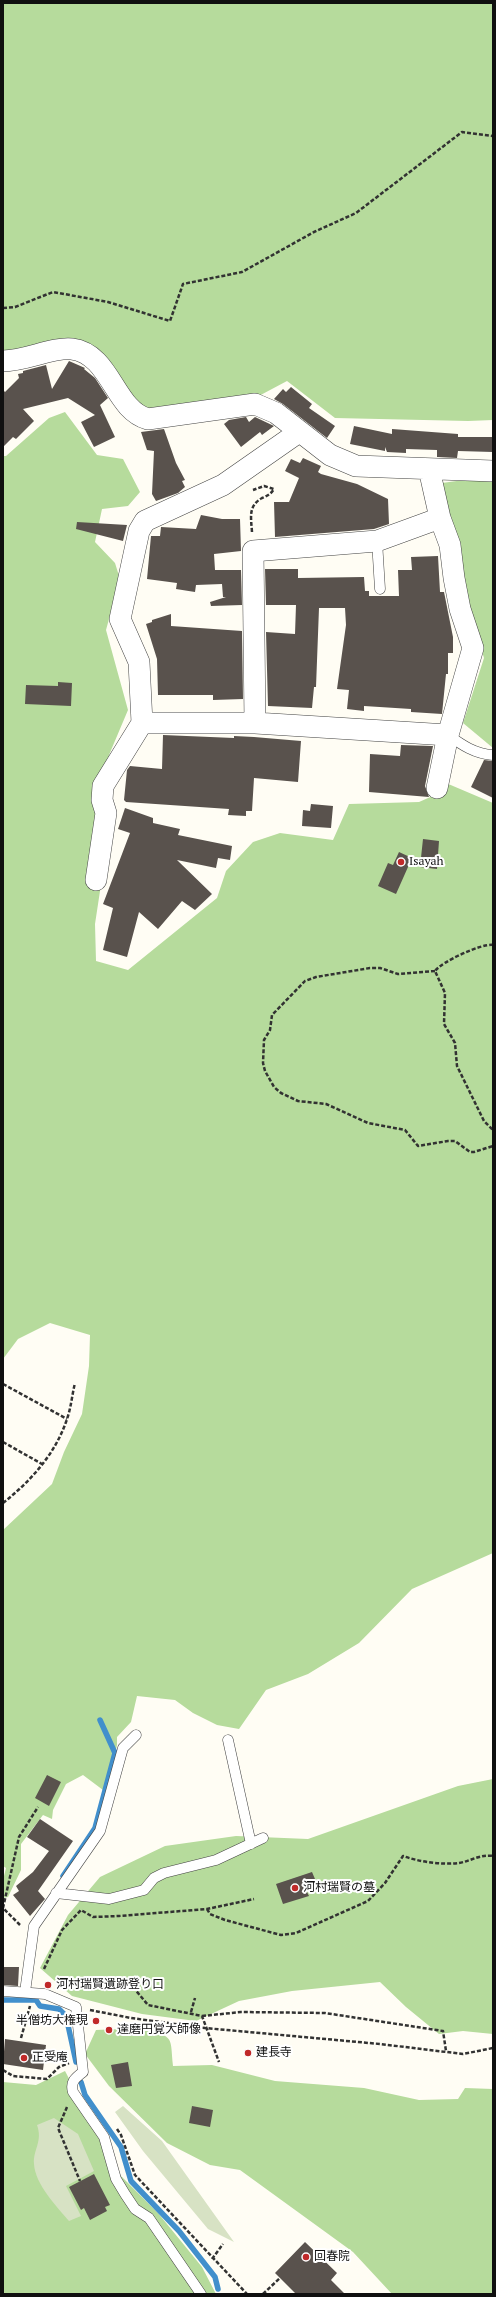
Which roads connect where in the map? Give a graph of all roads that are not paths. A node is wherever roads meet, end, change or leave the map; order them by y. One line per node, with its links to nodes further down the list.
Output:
1 (3, 361): 2 (street)
2 (299, 432): 3 (street); 8 (street)
3 (429, 469): 4 (street); 5 (street)
4 (493, 471)
5 (440, 518): 6 (street); 10 (street)
6 (377, 541): 7 (lane); 9 (street)
7 (380, 589)
8 (142, 723): 9 (street); 13 (street)
9 (255, 723): 10 (street)
10 (448, 735): 11 (lane); 12 (street)
11 (493, 755)
12 (437, 788)
13 (96, 880)
14 (136, 1736): 18 (lane)
15 (228, 1740): 17 (lane)
16 (263, 1838): 17 (lane)
17 (252, 1844): 18 (lane)
18 (56, 1893): 20 (lane)
19 (3, 1991): 20 (lane)
20 (25, 1992): 21 (lane)
21 (201, 2294)

